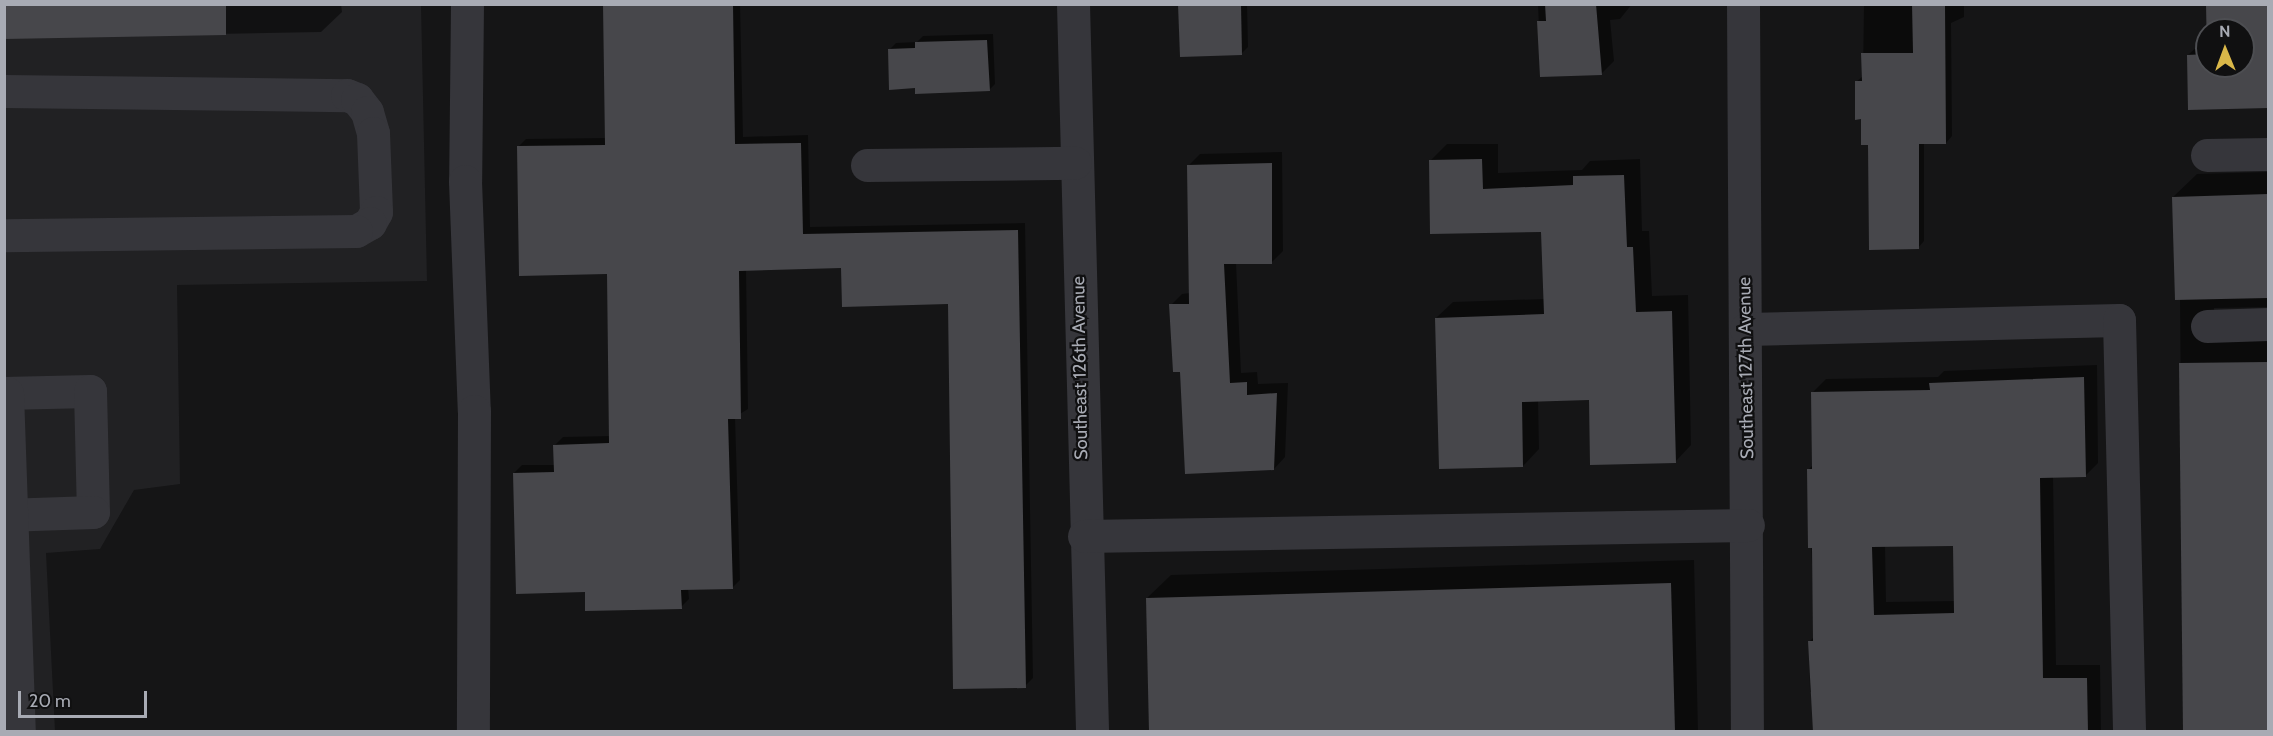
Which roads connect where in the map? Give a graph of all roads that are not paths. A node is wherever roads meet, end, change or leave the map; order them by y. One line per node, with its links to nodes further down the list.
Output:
1 (467, 4): 18 (street)
2 (1073, 4): 7 (street, Southeast 126th Avenue)
3 (1743, 4): 12 (street, Southeast 127th Avenue)
4 (4, 91): 9 (street)
5 (2268, 154): 6 (street)
6 (2207, 155)
7 (1075, 163): 8 (street); 16 (street, Southeast 126th Avenue)
8 (867, 165)
9 (4, 235)
10 (2268, 324): 11 (street)
11 (2207, 326)
12 (1746, 329): 15 (street, Southeast 127th Avenue); 21 (street)
13 (6, 393): 14 (street); 14 (street)
14 (8, 515): 17 (street)
15 (1748, 525): 16 (street); 20 (street, Southeast 127th Avenue)
16 (1084, 536): 19 (street, Southeast 126th Avenue)
17 (19, 732)
18 (473, 732)
19 (1092, 732)
20 (1747, 732)
21 (2129, 732)

